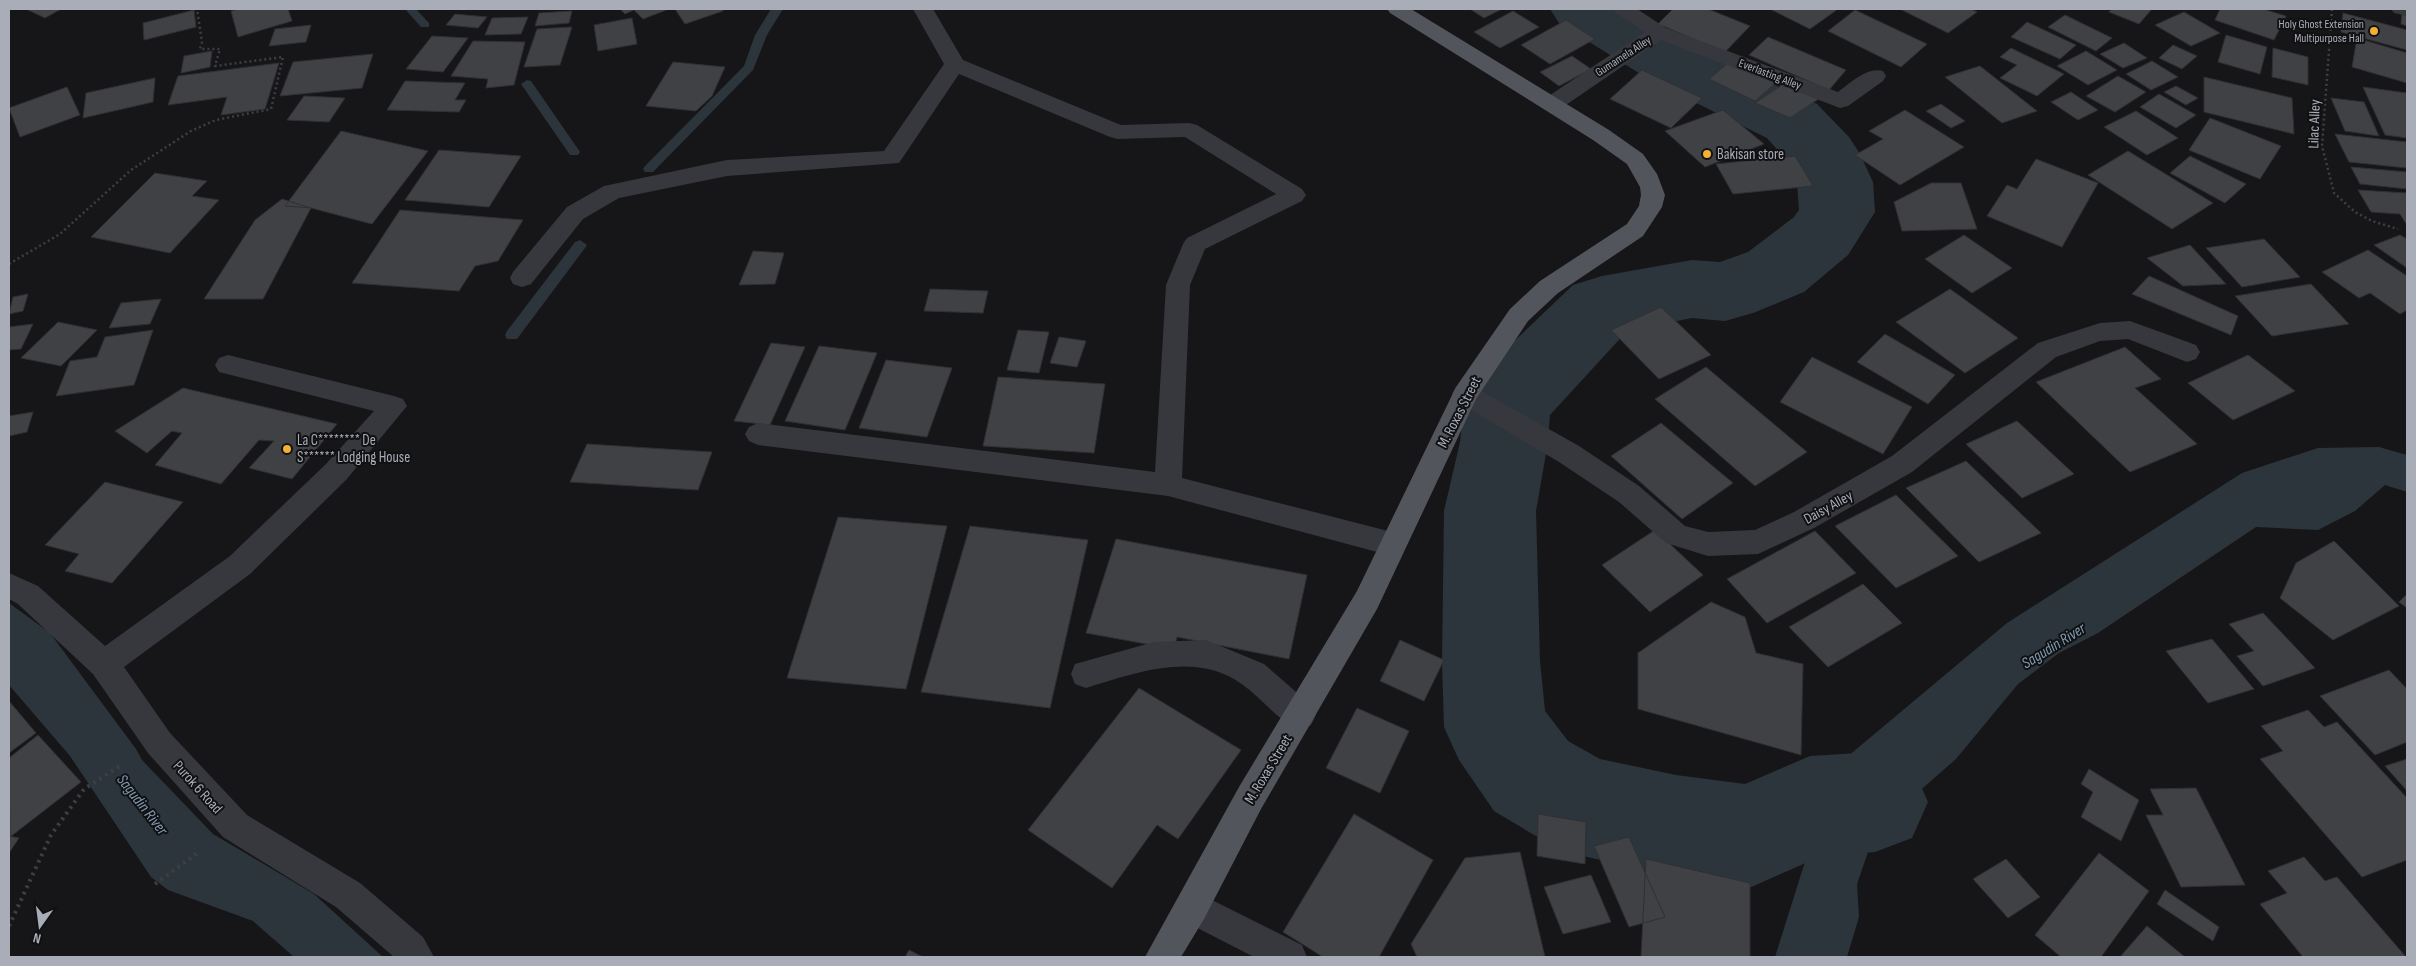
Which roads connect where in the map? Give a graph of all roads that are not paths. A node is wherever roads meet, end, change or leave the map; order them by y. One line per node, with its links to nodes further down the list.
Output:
1 (923, 9): 7 (street)
2 (1397, 9): 9 (main road, M. Roxas Street)
3 (1623, 9): 6 (street, Gumamela Alley)
4 (2401, 9): 5 (street)
5 (2407, 10)
6 (1654, 35): 8 (street, Everlasting Alley); 9 (street, Gumamela Alley)
7 (955, 64): 10 (street); 15 (street)
8 (1875, 76)
9 (1552, 104): 13 (main road, M. Roxas Street)
10 (522, 278)
11 (2187, 352): 13 (street, Daisy Alley)
12 (228, 366): 18 (street)
13 (1465, 394): 16 (main road, M. Roxas Street)
14 (758, 434): 15 (street)
15 (1168, 485): 16 (street)
16 (1392, 544): 20 (main road, M. Roxas Street)
17 (9, 585): 18 (street, Purok 6 Road)
18 (104, 664): 22 (street, Purok 6 Road)
19 (1086, 674): 20 (street)
20 (1300, 715): 21 (main road, M. Roxas Street)
21 (1192, 907): 23 (main road, M. Roxas Street); 24 (street)
22 (417, 957)
23 (1162, 957)
24 (1290, 957)

